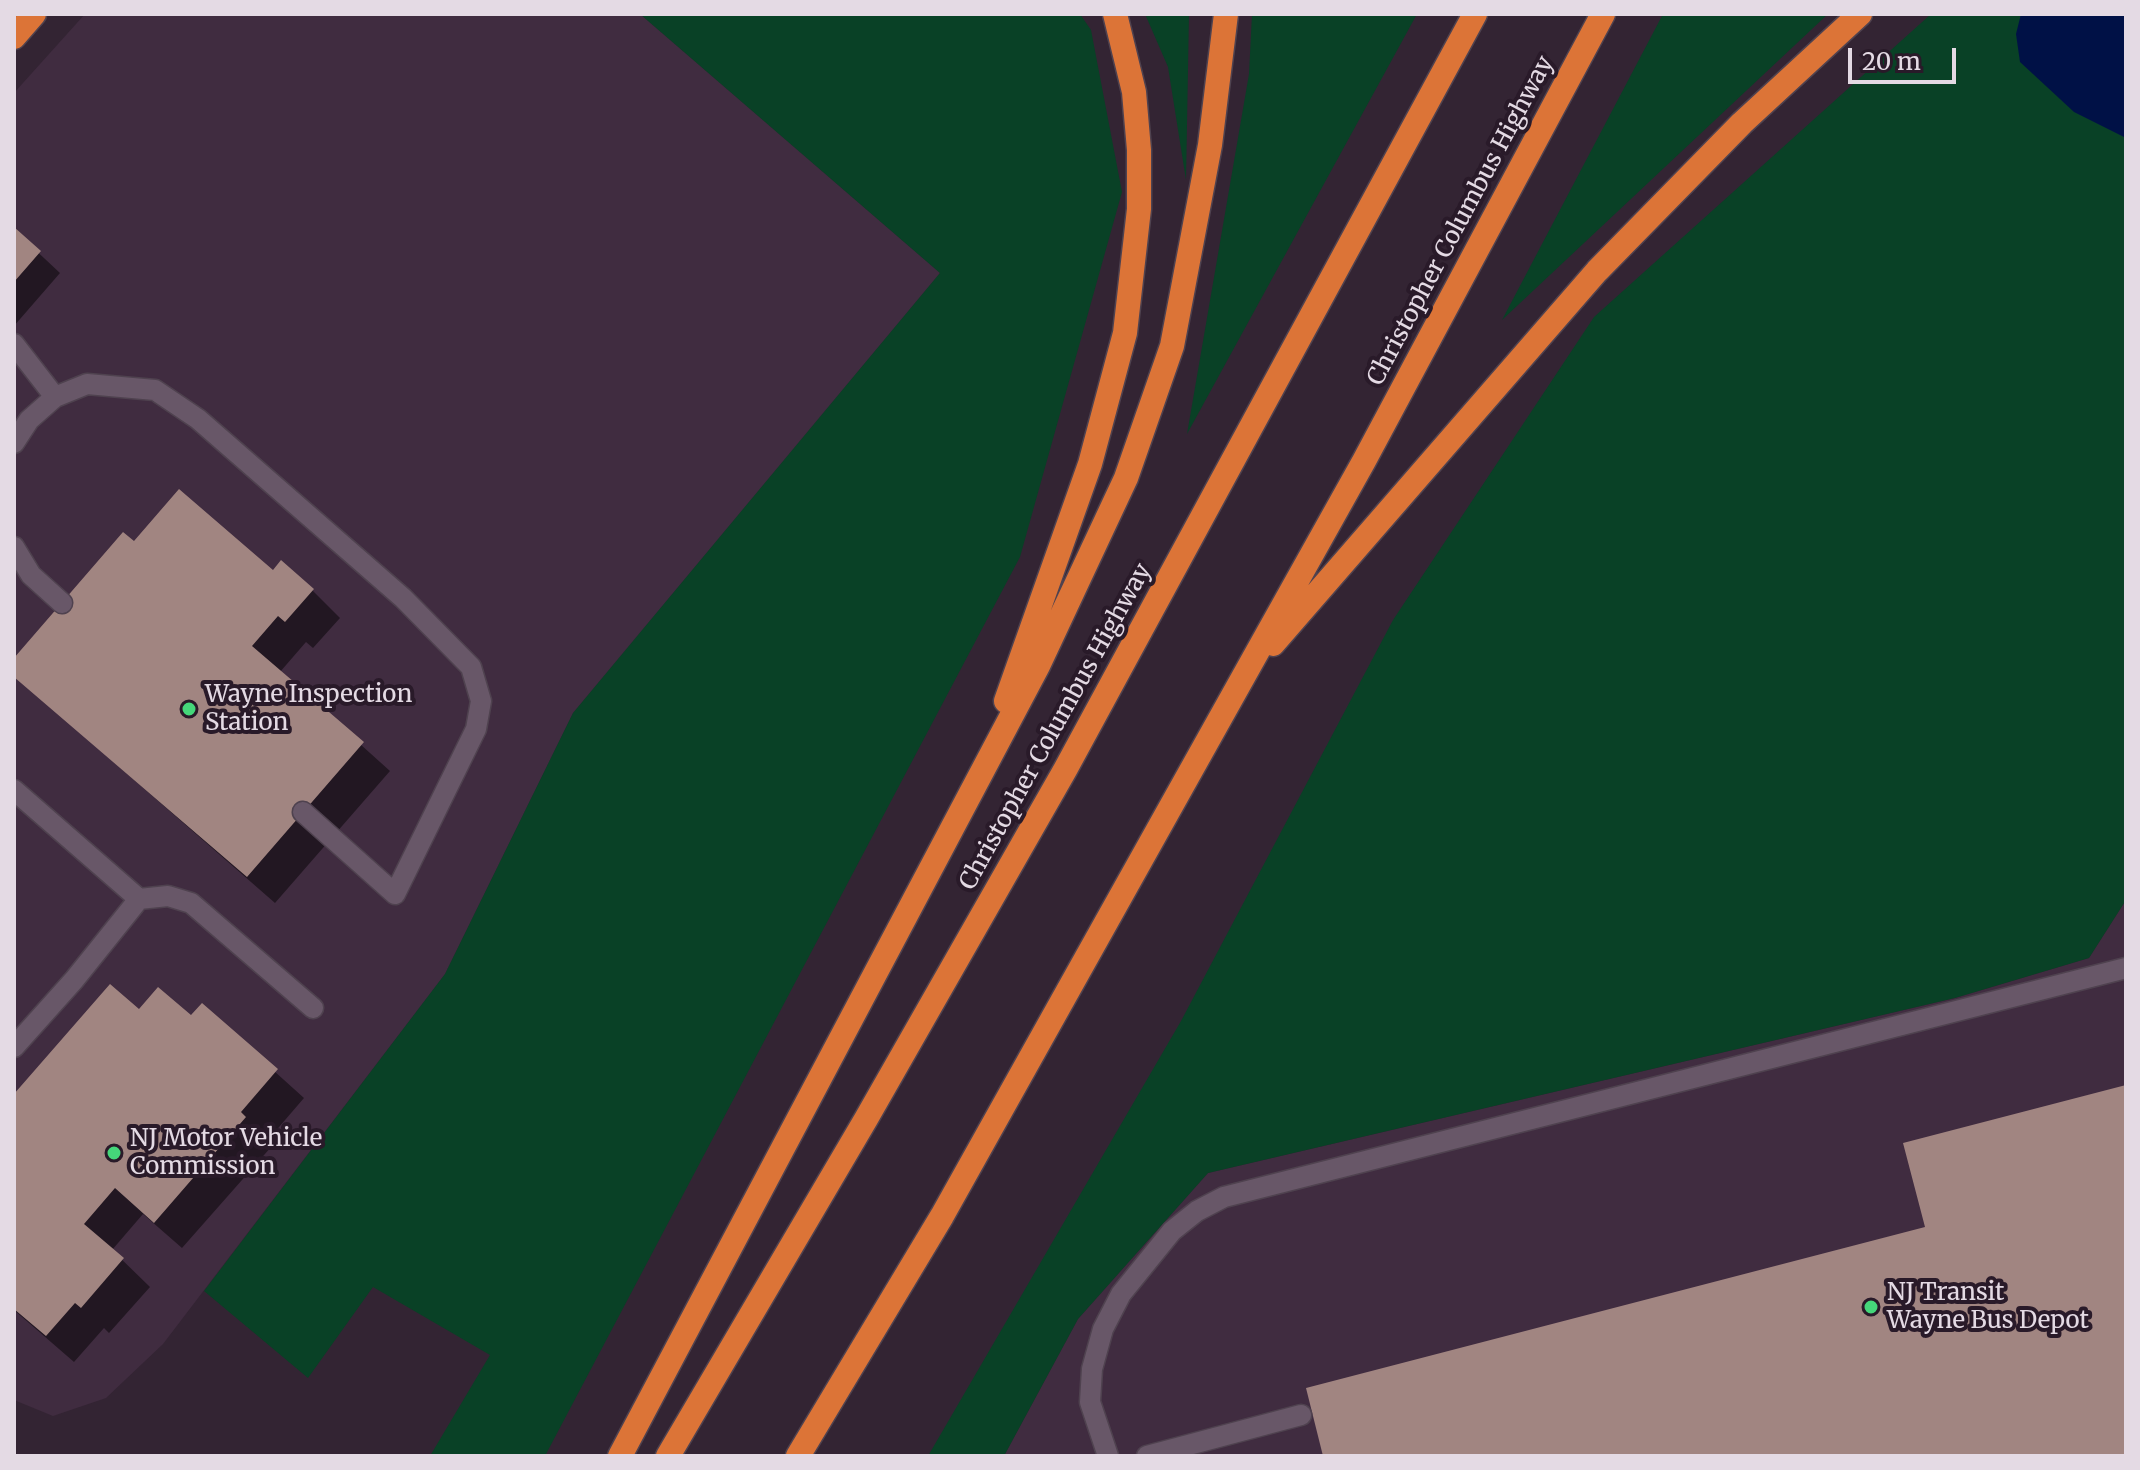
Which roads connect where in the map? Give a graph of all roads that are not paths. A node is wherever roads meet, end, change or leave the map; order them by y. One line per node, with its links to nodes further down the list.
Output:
1 (34, 14): 7 (highway)
2 (1115, 14): 14 (highway)
3 (1226, 14): 14 (highway)
4 (1475, 14): 23 (highway, Christopher Columbus Highway)
5 (1603, 14): 13 (highway, Christopher Columbus Highway)
6 (1860, 14): 13 (highway)
7 (14, 37)
8 (14, 344): 9 (lane)
9 (55, 397): 10 (lane); 16 (lane)
10 (14, 443)
11 (14, 547): 12 (lane)
12 (62, 603)
13 (1238, 686): 24 (highway, Christopher Columbus Highway)
14 (977, 782): 22 (highway)
15 (14, 790): 17 (lane)
16 (303, 812)
17 (139, 899): 19 (lane); 20 (lane)
18 (2126, 968): 25 (lane)
19 (313, 1008)
20 (14, 1047)
21 (1301, 1415): 26 (lane)
22 (620, 1456)
23 (668, 1456)
24 (798, 1456)
25 (1108, 1456)
26 (1147, 1456)

